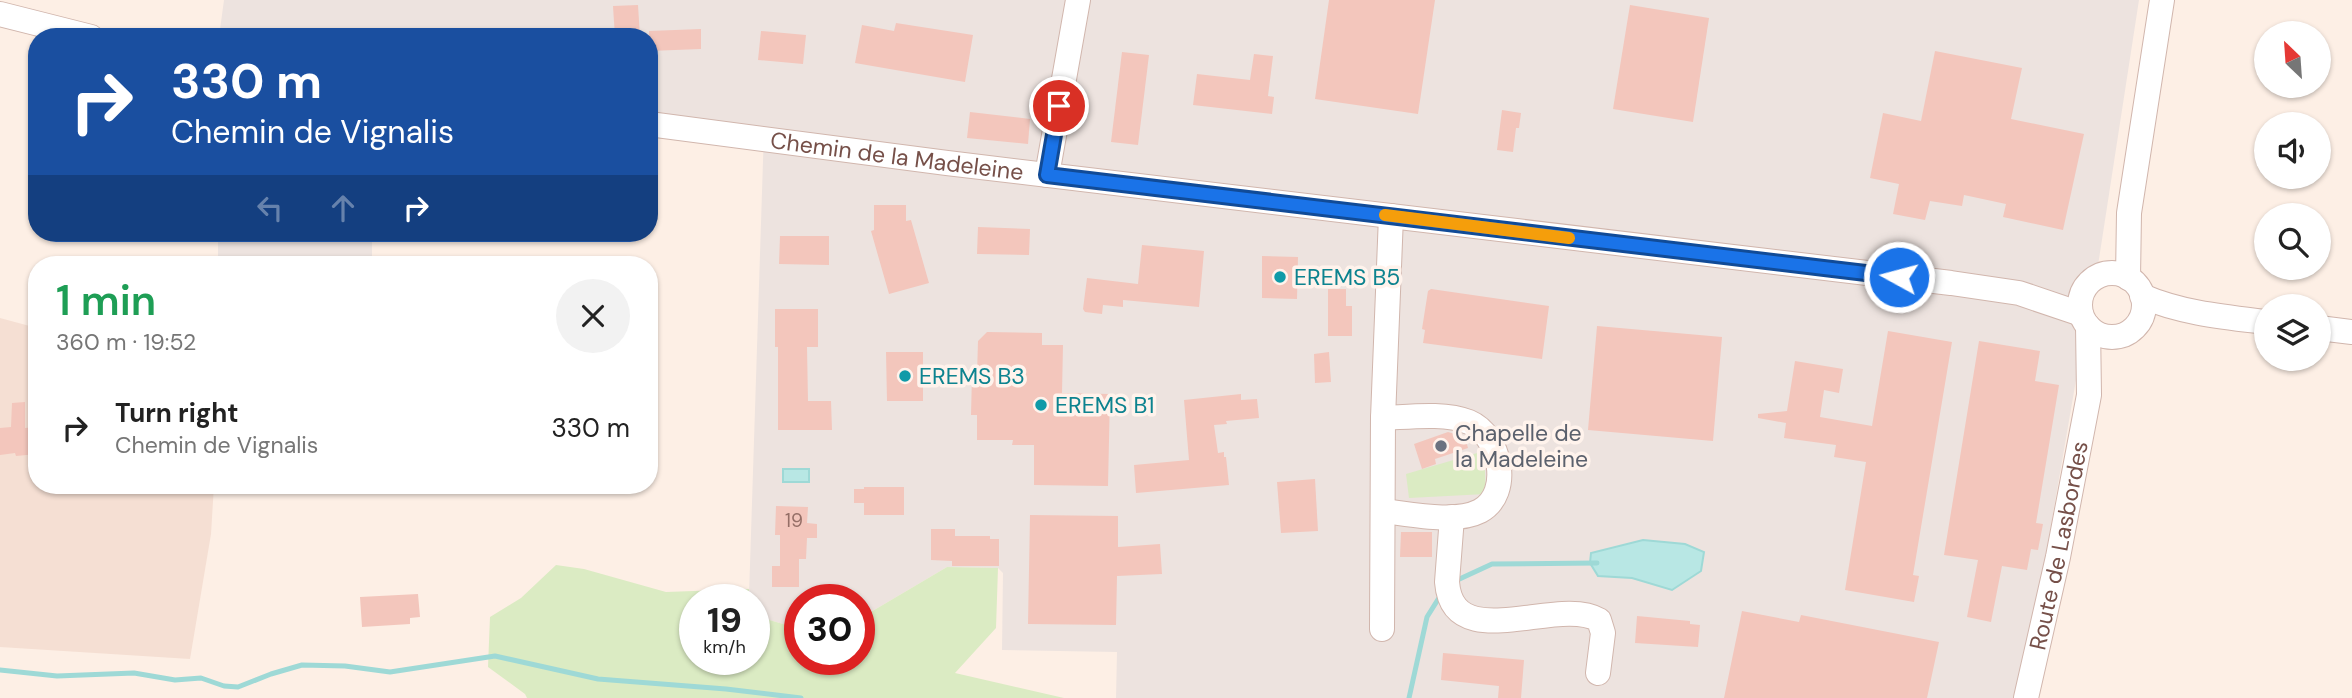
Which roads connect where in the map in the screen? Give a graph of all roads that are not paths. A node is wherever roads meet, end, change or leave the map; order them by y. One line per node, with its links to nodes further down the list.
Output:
1 (1078, 0): 6 (street)
2 (2162, 0): 8 (street)
3 (0, 14): 4 (street)
4 (55, 28)
5 (658, 125): 6 (street, Chemin de la Madeleine)
6 (1047, 175): 7 (street, Chemin de la Madeleine)
7 (1391, 216): 9 (street, Chemin de la Madeleine); 18 (street)
8 (2115, 284): 9 (street, Chemin de la Madeleine); 10 (street); 11 (street); 13 (street)
9 (2019, 293): 11 (street, Chemin de la Madeleine)
10 (2208, 315): 12 (street); 13 (street)
11 (2085, 320): 16 (street); 17 (street, Route de Lasbordes)
12 (2254, 321)
13 (2138, 323): 16 (street)
14 (2331, 329): 15 (street)
15 (2352, 332)
16 (2114, 337): 17 (street, Route de Lasbordes)
17 (2089, 395): 23 (street, Route de Lasbordes)
18 (1383, 418): 19 (street); 20 (street)
19 (1383, 511): 20 (street); 21 (street)
20 (1452, 517): 22 (street)
21 (1382, 629)
22 (1598, 673)
23 (2026, 698)

